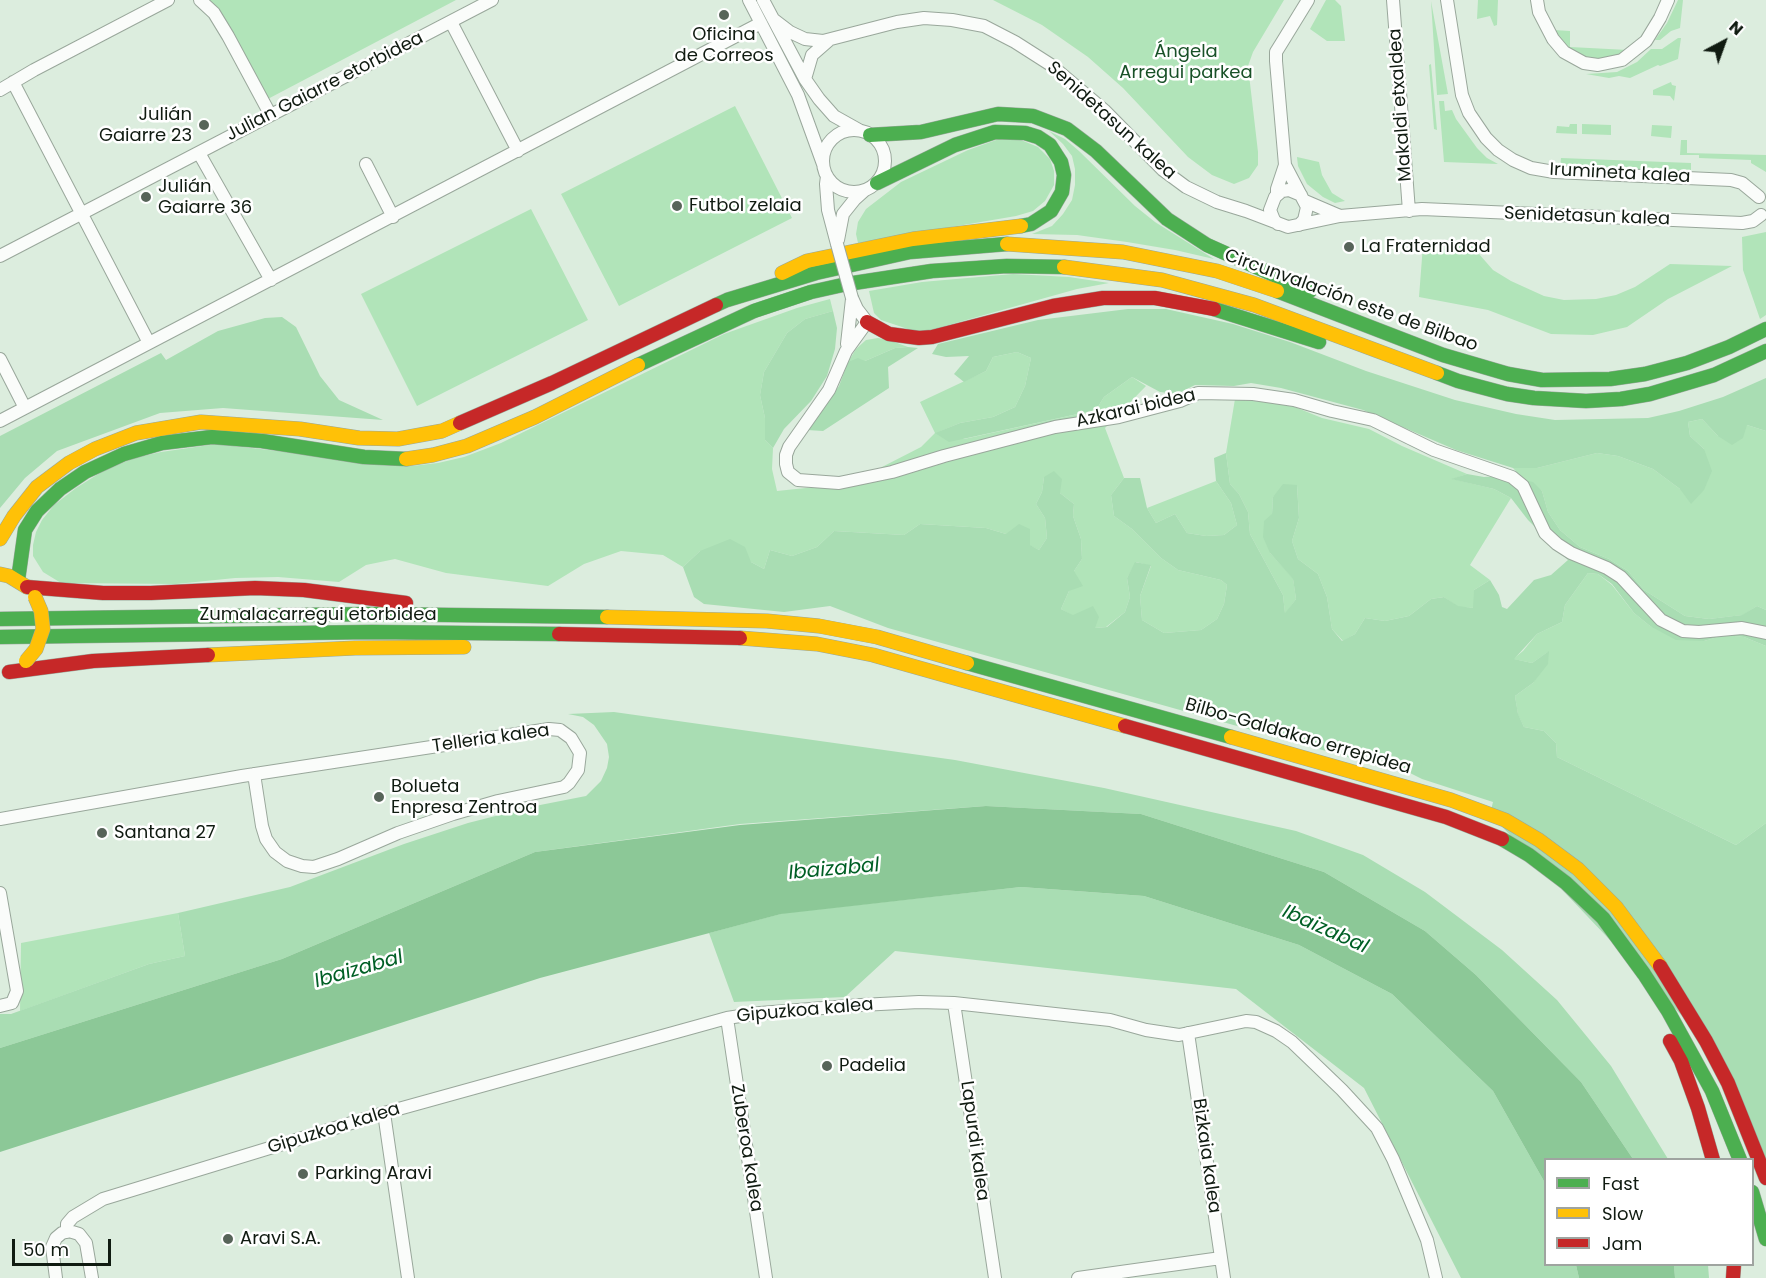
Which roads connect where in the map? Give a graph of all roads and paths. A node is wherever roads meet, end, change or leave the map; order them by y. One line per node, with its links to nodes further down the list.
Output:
1 (168, 0): 16 (street)
2 (200, 0): 18 (street)
3 (492, 0): 12 (street, Julian Gaiarre etorbidea)
4 (749, 0): 13 (street)
5 (763, 0): 11 (street)
6 (1308, 0): 23 (street)
7 (1393, 0): 30 (street, Makaldi etxaldea)
8 (1447, 0): 26 (street, Irumineta kalea)
9 (1537, 0): 10 (street)
10 (1668, 0)
11 (773, 19): 14 (street, Senidetasun kalea); 15 (street)
12 (451, 22): 18 (street, Julian Gaiarre etorbidea); 20 (street)
13 (760, 23): 20 (street); 24 (street)
14 (825, 41): 15 (street); 29 (street, Senidetasun kalea)
15 (805, 79): 19 (street)
16 (13, 82): 17 (street); 31 (street)
17 (0, 90)
18 (270, 114): 21 (street, Julian Gaiarre etorbidea)
19 (866, 133): 24 (street); 25 (street); 49 (main road)
20 (518, 151): 33 (street)
21 (199, 153): 31 (street, Julian Gaiarre etorbidea); 39 (street)
22 (366, 164): 33 (street)
23 (1285, 165): 27 (street); 28 (street)
24 (825, 170): 25 (street); 37 (street)
25 (871, 187): 37 (street); 41 (main road)
26 (1763, 194): 34 (street)
27 (1275, 197): 28 (street); 29 (street); 35 (street)
28 (1303, 198): 32 (street, Senidetasun kalea); 36 (street)
29 (1246, 211): 35 (street, Senidetasun kalea)
30 (1409, 211): 32 (street, Senidetasun kalea); 34 (street, Senidetasun kalea)
31 (82, 212): 38 (street, Julian Gaiarre etorbidea); 44 (street)
32 (1340, 216): 36 (street, Senidetasun kalea)
33 (393, 217): 39 (street)
34 (1763, 217)
35 (1278, 224): 36 (street)
36 (1299, 225)
37 (837, 244): 40 (street, bridge)
38 (0, 256)
39 (270, 280): 44 (street)
40 (852, 298): 42 (street); 46 (street)
41 (727, 300): 49 (main road, Circunvalación este de Bilbao); 52 (main road, Circunvalación este de Bilbao)
42 (867, 322): 45 (main road); 46 (street)
43 (1766, 329): 49 (main road, Circunvalación este de Bilbao)
44 (149, 344): 50 (street)
45 (1362, 345): 47 (main road, Circunvalación este de Bilbao); 54 (main road, Circunvalación este de Bilbao)
46 (846, 351): 57 (street, Azkarai bidea)
47 (1766, 351)
48 (0, 359): 50 (street)
49 (1479, 366)
50 (25, 408): 51 (street)
51 (0, 421)
52 (0, 539)
53 (0, 574): 54 (main road)
54 (27, 588): 55 (main road); 60 (main road, bridge)
55 (637, 618): 56 (main road, Zumalacarregui etorbidea); 72 (main road, Bilbo-Galdakao errepidea)
56 (6, 619)
57 (1766, 633)
58 (636, 635): 59 (main road, Zumalacarregui etorbidea); 60 (main road); 63 (main road, Bilbo-Galdakao errepidea)
59 (6, 637)
60 (5, 673)
61 (254, 774): 61 (street, Telleria kalea); 62 (street, Telleria kalea)
62 (0, 819)
63 (1529, 855): 70 (main road); 71 (main road, Bilbo-Galdakao errepidea)
64 (0, 893): 66 (street)
65 (954, 1003): 67 (street, Gipuzkoa kalea); 68 (street, Gipuzkoa kalea); 81 (street, Lapurdi kalea)
66 (0, 1006)
67 (727, 1018): 69 (street, Gipuzkoa kalea); 80 (street, Zuberoa kalea)
68 (1188, 1033): 76 (street, Bizkaia kalea); 84 (street, Gipuzkoa kalea)
69 (384, 1113): 74 (street, Gipuzkoa kalea); 79 (street)
70 (1712, 1158)
71 (1739, 1158)
72 (1766, 1178)
73 (1754, 1199): 75 (main road)
74 (67, 1232): 77 (street, Gipuzkoa kalea); 78 (street)
75 (1766, 1239)
76 (1221, 1258): 82 (street); 83 (street, Bizkaia kalea)
77 (56, 1278)
78 (92, 1278)
79 (408, 1278)
80 (766, 1278)
81 (995, 1278)
82 (1078, 1278)
83 (1224, 1278)
84 (1436, 1278)

